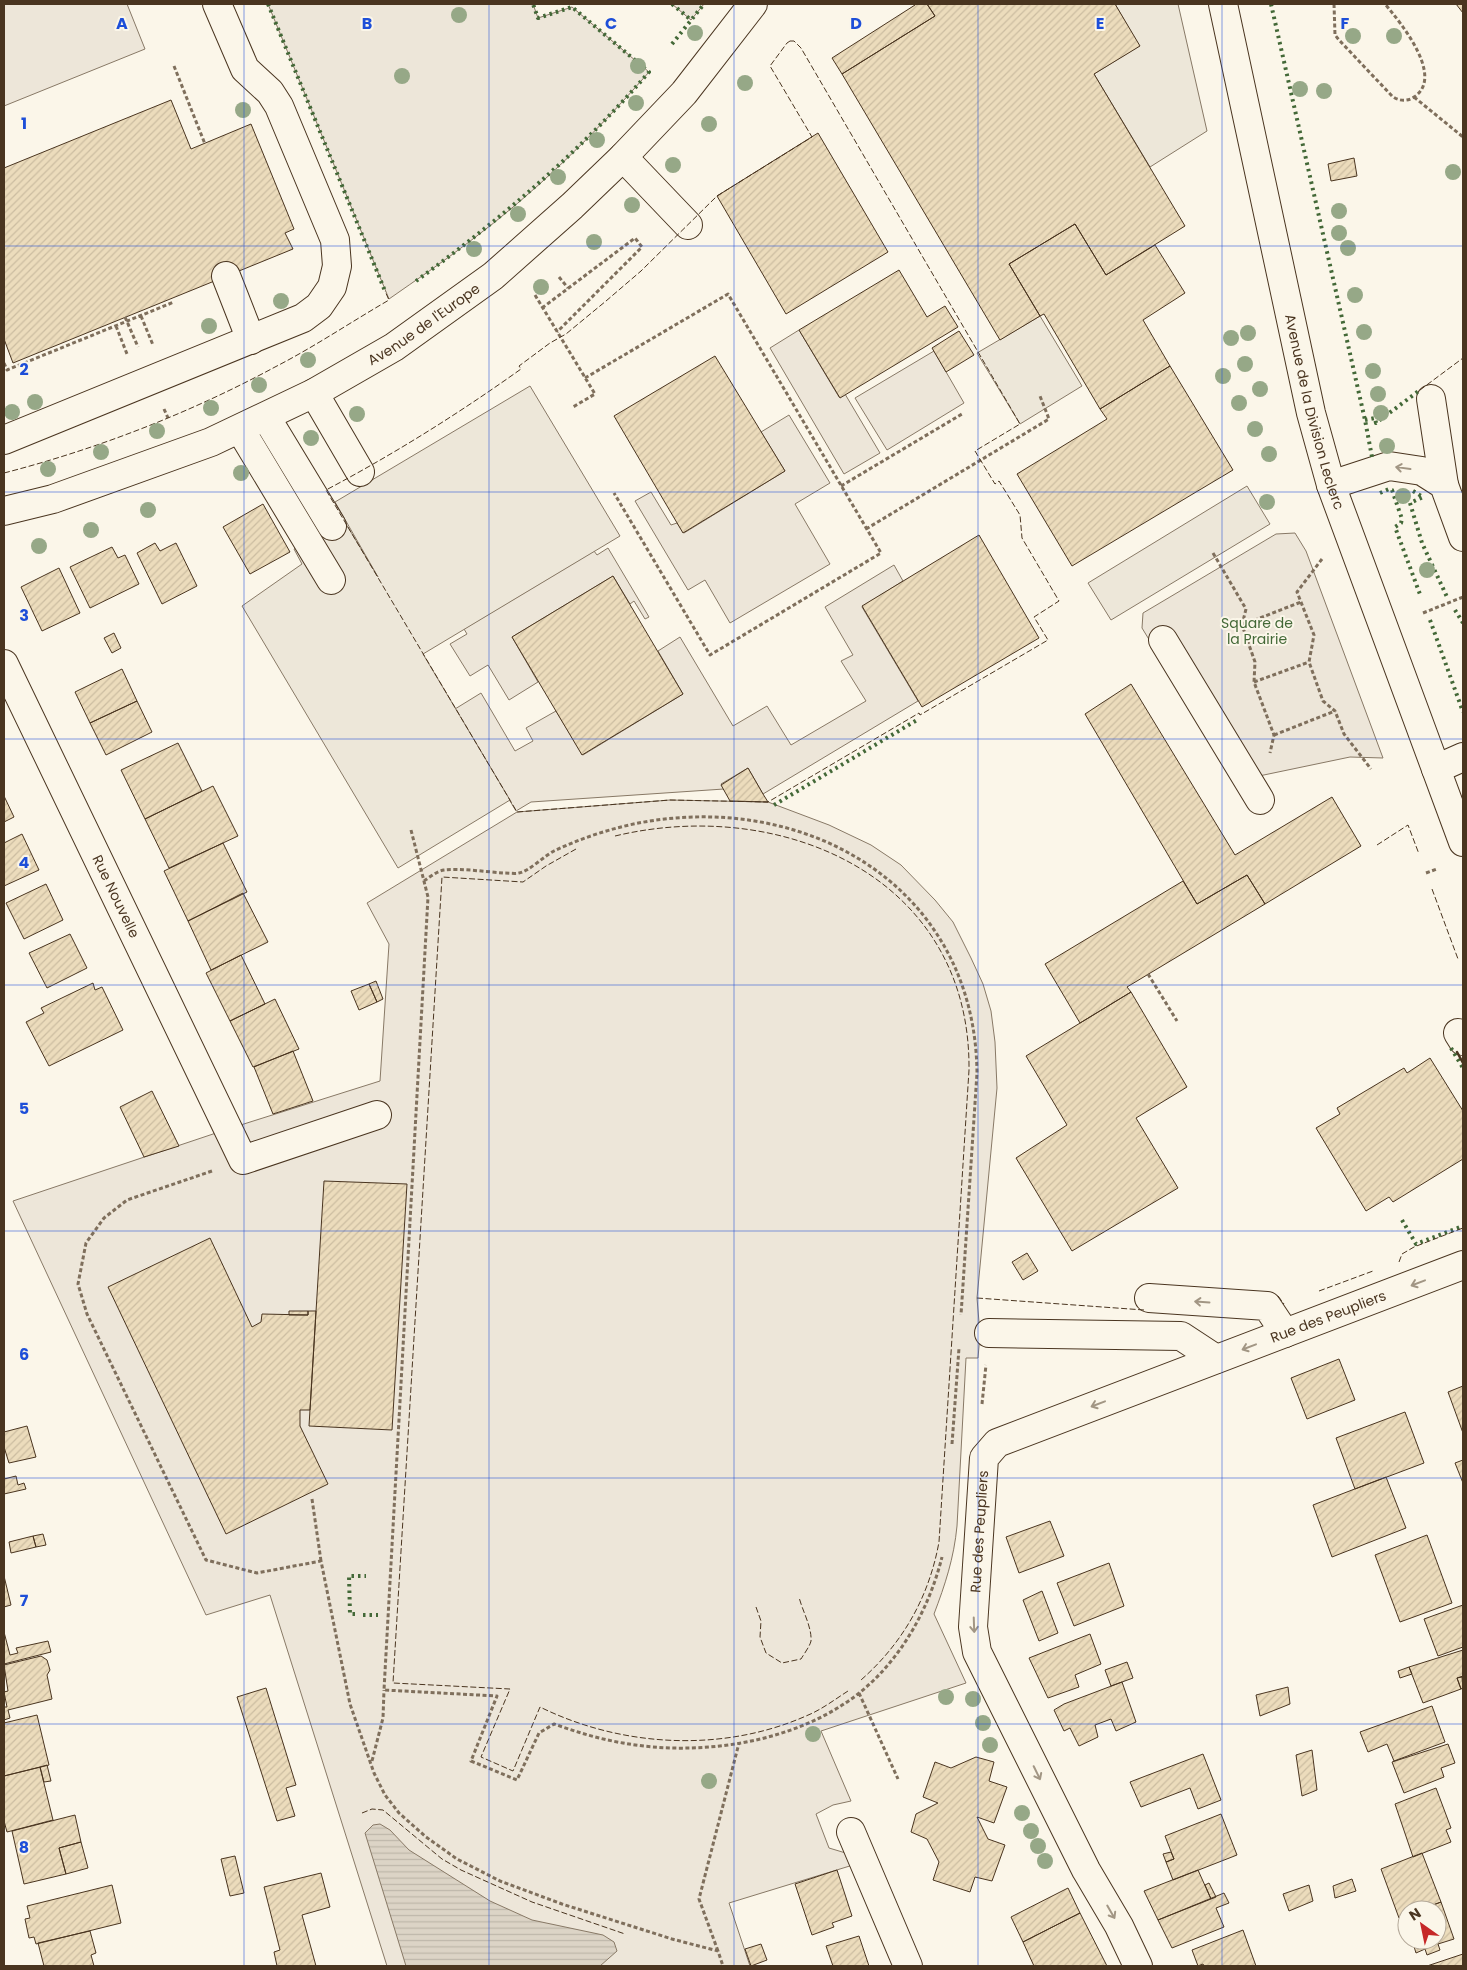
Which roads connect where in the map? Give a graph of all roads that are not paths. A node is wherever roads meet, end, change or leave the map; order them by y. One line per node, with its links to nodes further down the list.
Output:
1 (217, 4): 7 (street)
2 (753, 4): 4 (street, Avenue de l'Europe)
3 (1223, 4): 14 (street, Avenue de la Division Leclerc)
4 (623, 157): 5 (street); 8 (street, Avenue de l'Europe)
5 (688, 225)
6 (226, 276): 7 (street)
7 (251, 340): 12 (street)
8 (314, 393): 10 (street, Avenue de l'Europe); 13 (street)
9 (1431, 399): 15 (street)
10 (266, 417): 11 (street, Avenue de l'Europe); 17 (street)
11 (240, 429): 16 (street, Avenue de l'Europe); 19 (street)
12 (4, 440)
13 (360, 472)
14 (1331, 485): 15 (street, one-way to 14); 23 (street, Avenue de la Division Leclerc)
15 (1444, 485): 18 (street)
16 (4, 511)
17 (332, 526)
18 (1463, 537)
19 (331, 580)
20 (1163, 640): 24 (street)
21 (4, 664): 26 (street, Rue Nouvelle)
22 (1463, 757): 23 (street)
23 (1436, 769): 25 (street, Avenue de la Division Leclerc)
24 (1260, 800)
25 (1463, 842)
26 (377, 1115)
27 (1463, 1265): 30 (street, Rue des Peupliers, one-way to 30)
28 (1150, 1298): 30 (street, one-way to 28)
29 (989, 1333): 31 (street)
30 (1286, 1333): 31 (street, Rue des Peupliers, one-way to 31)
31 (1216, 1359): 34 (street, Rue des Peupliers, one-way to 34)
32 (851, 1832): 33 (street)
33 (908, 1966)
34 (1138, 1966)

